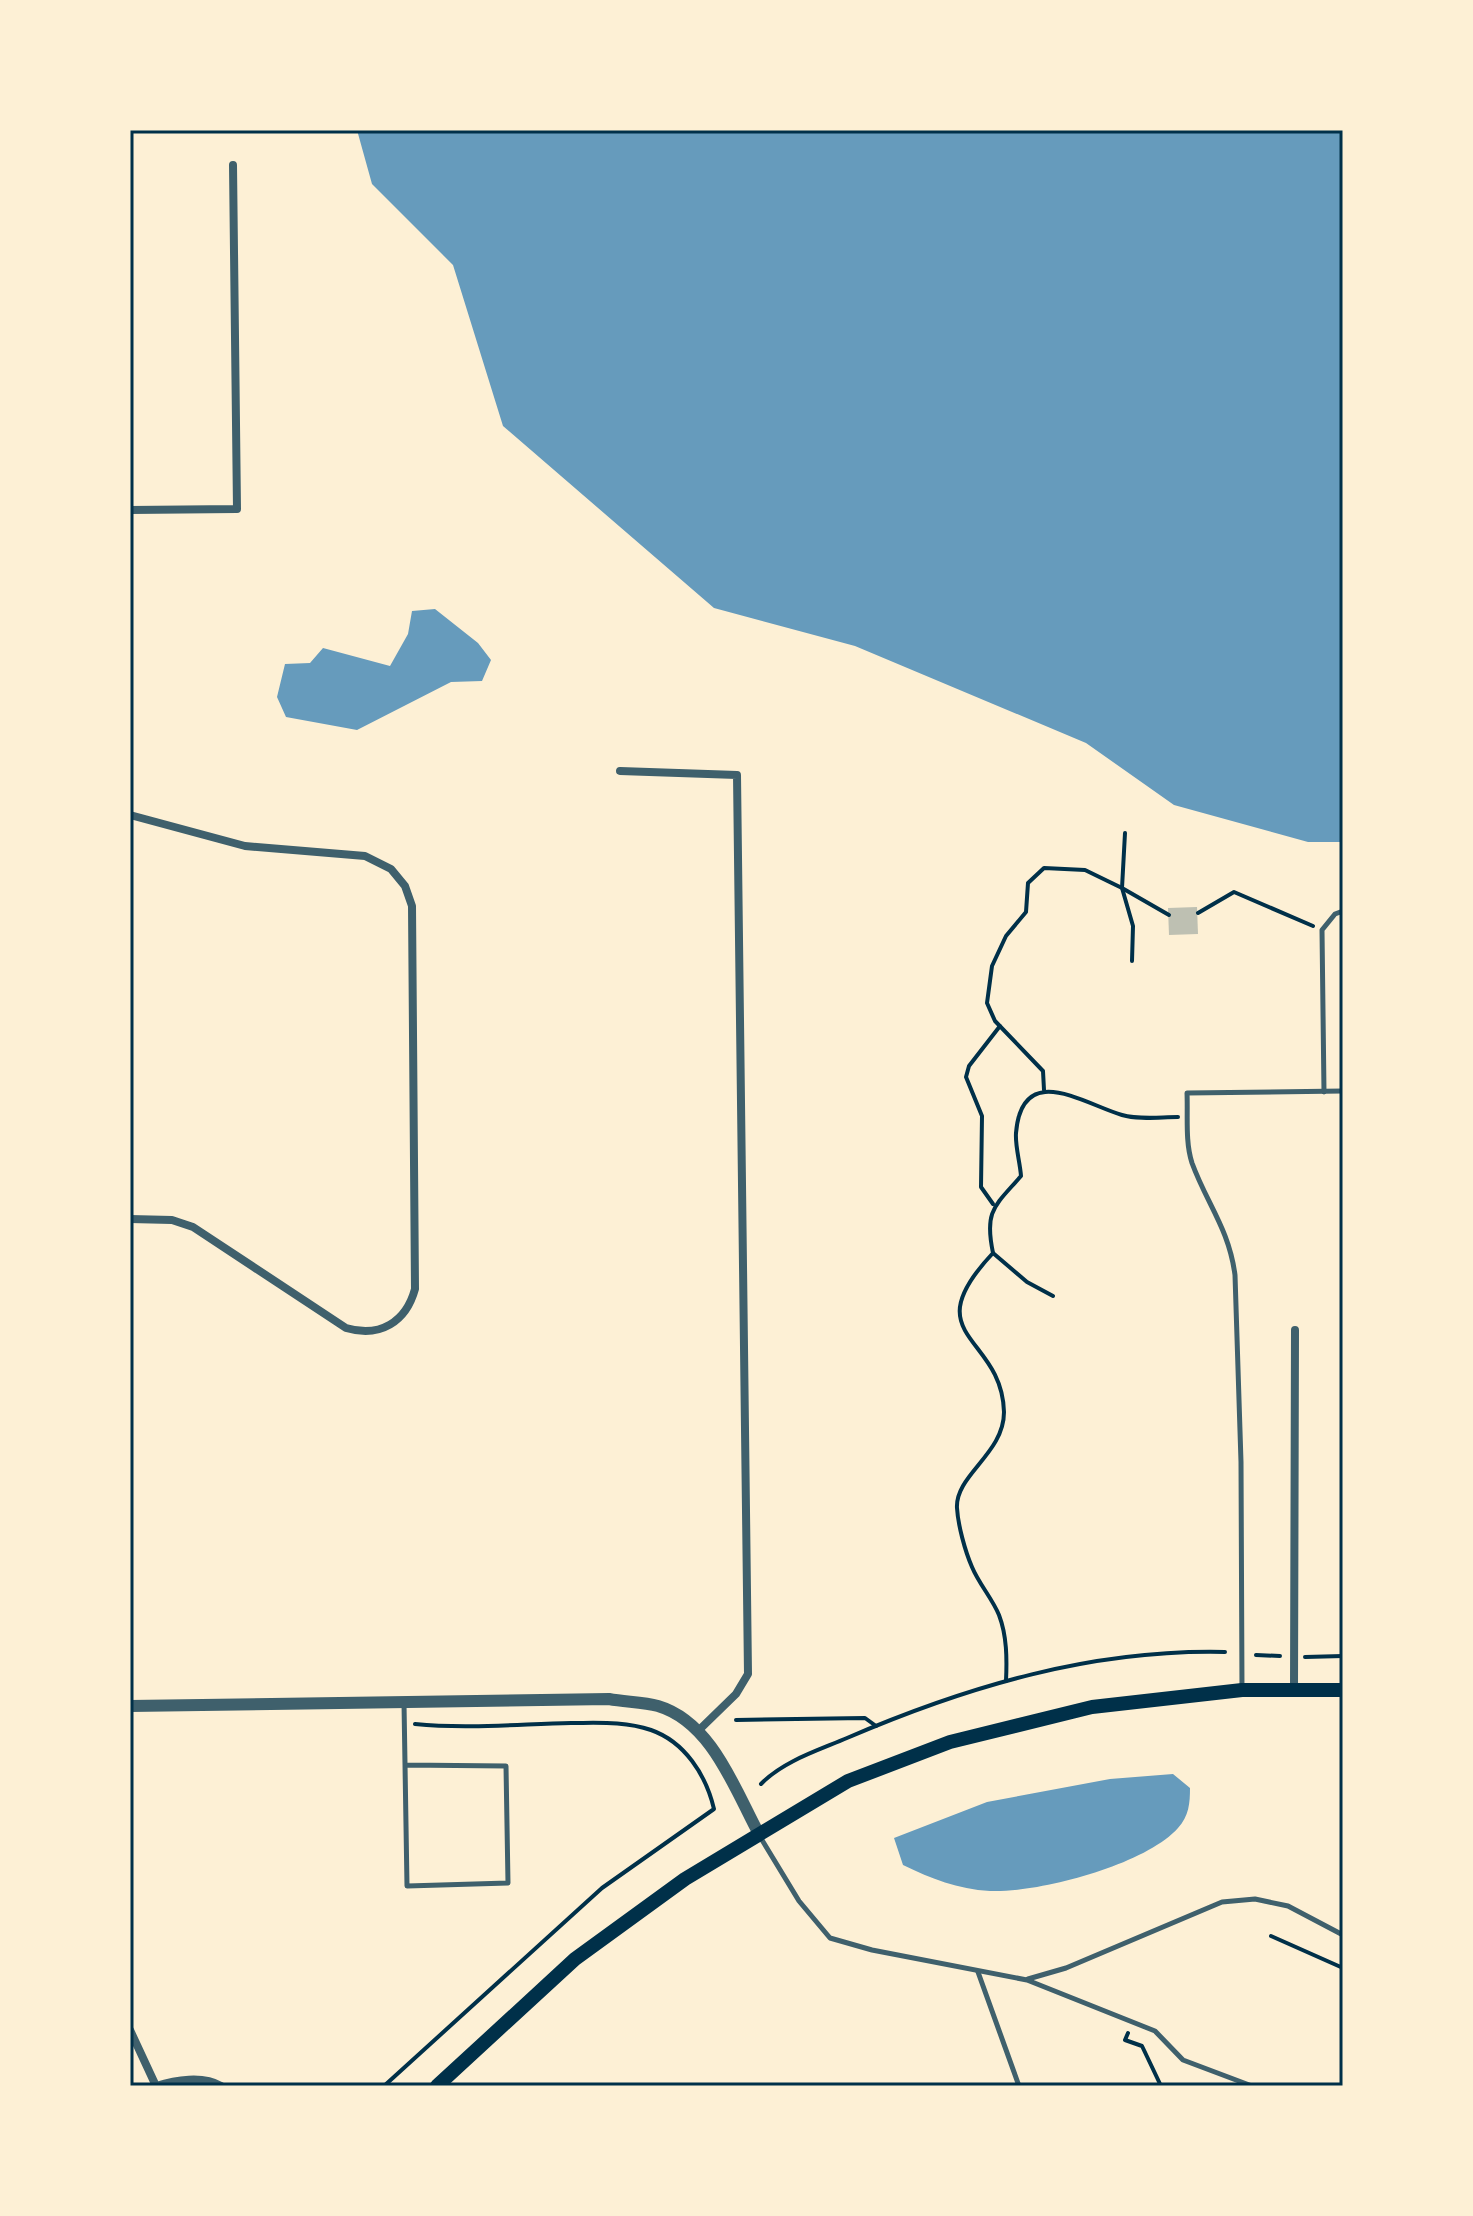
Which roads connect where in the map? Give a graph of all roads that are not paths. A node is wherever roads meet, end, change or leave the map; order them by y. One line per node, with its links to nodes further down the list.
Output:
1 (233, 165): 2 (street)
2 (130, 510)
3 (620, 771): 15 (street)
4 (130, 815): 8 (street)
5 (1343, 911): 7 (lane)
6 (1343, 1091): 7 (lane)
7 (1324, 1092): 10 (lane)
8 (130, 1219)
9 (1295, 1330): 11 (street)
10 (1242, 1690): 11 (main road); 17 (main road)
11 (1294, 1690): 12 (main road)
12 (1343, 1690)
13 (404, 1702): 14 (street); 15 (street); 16 (lane)
14 (130, 1706)
15 (698, 1731): 17 (street)
16 (405, 1765): 16 (lane)
17 (759, 1834): 19 (lane); 24 (main road)
18 (1343, 1935): 20 (lane)
19 (978, 1971): 20 (lane); 25 (lane)
20 (1027, 1980): 26 (lane)
21 (130, 2030): 22 (street)
22 (156, 2086): 23 (street)
23 (221, 2086)
24 (437, 2086)
25 (1019, 2086)
26 (1252, 2086)

